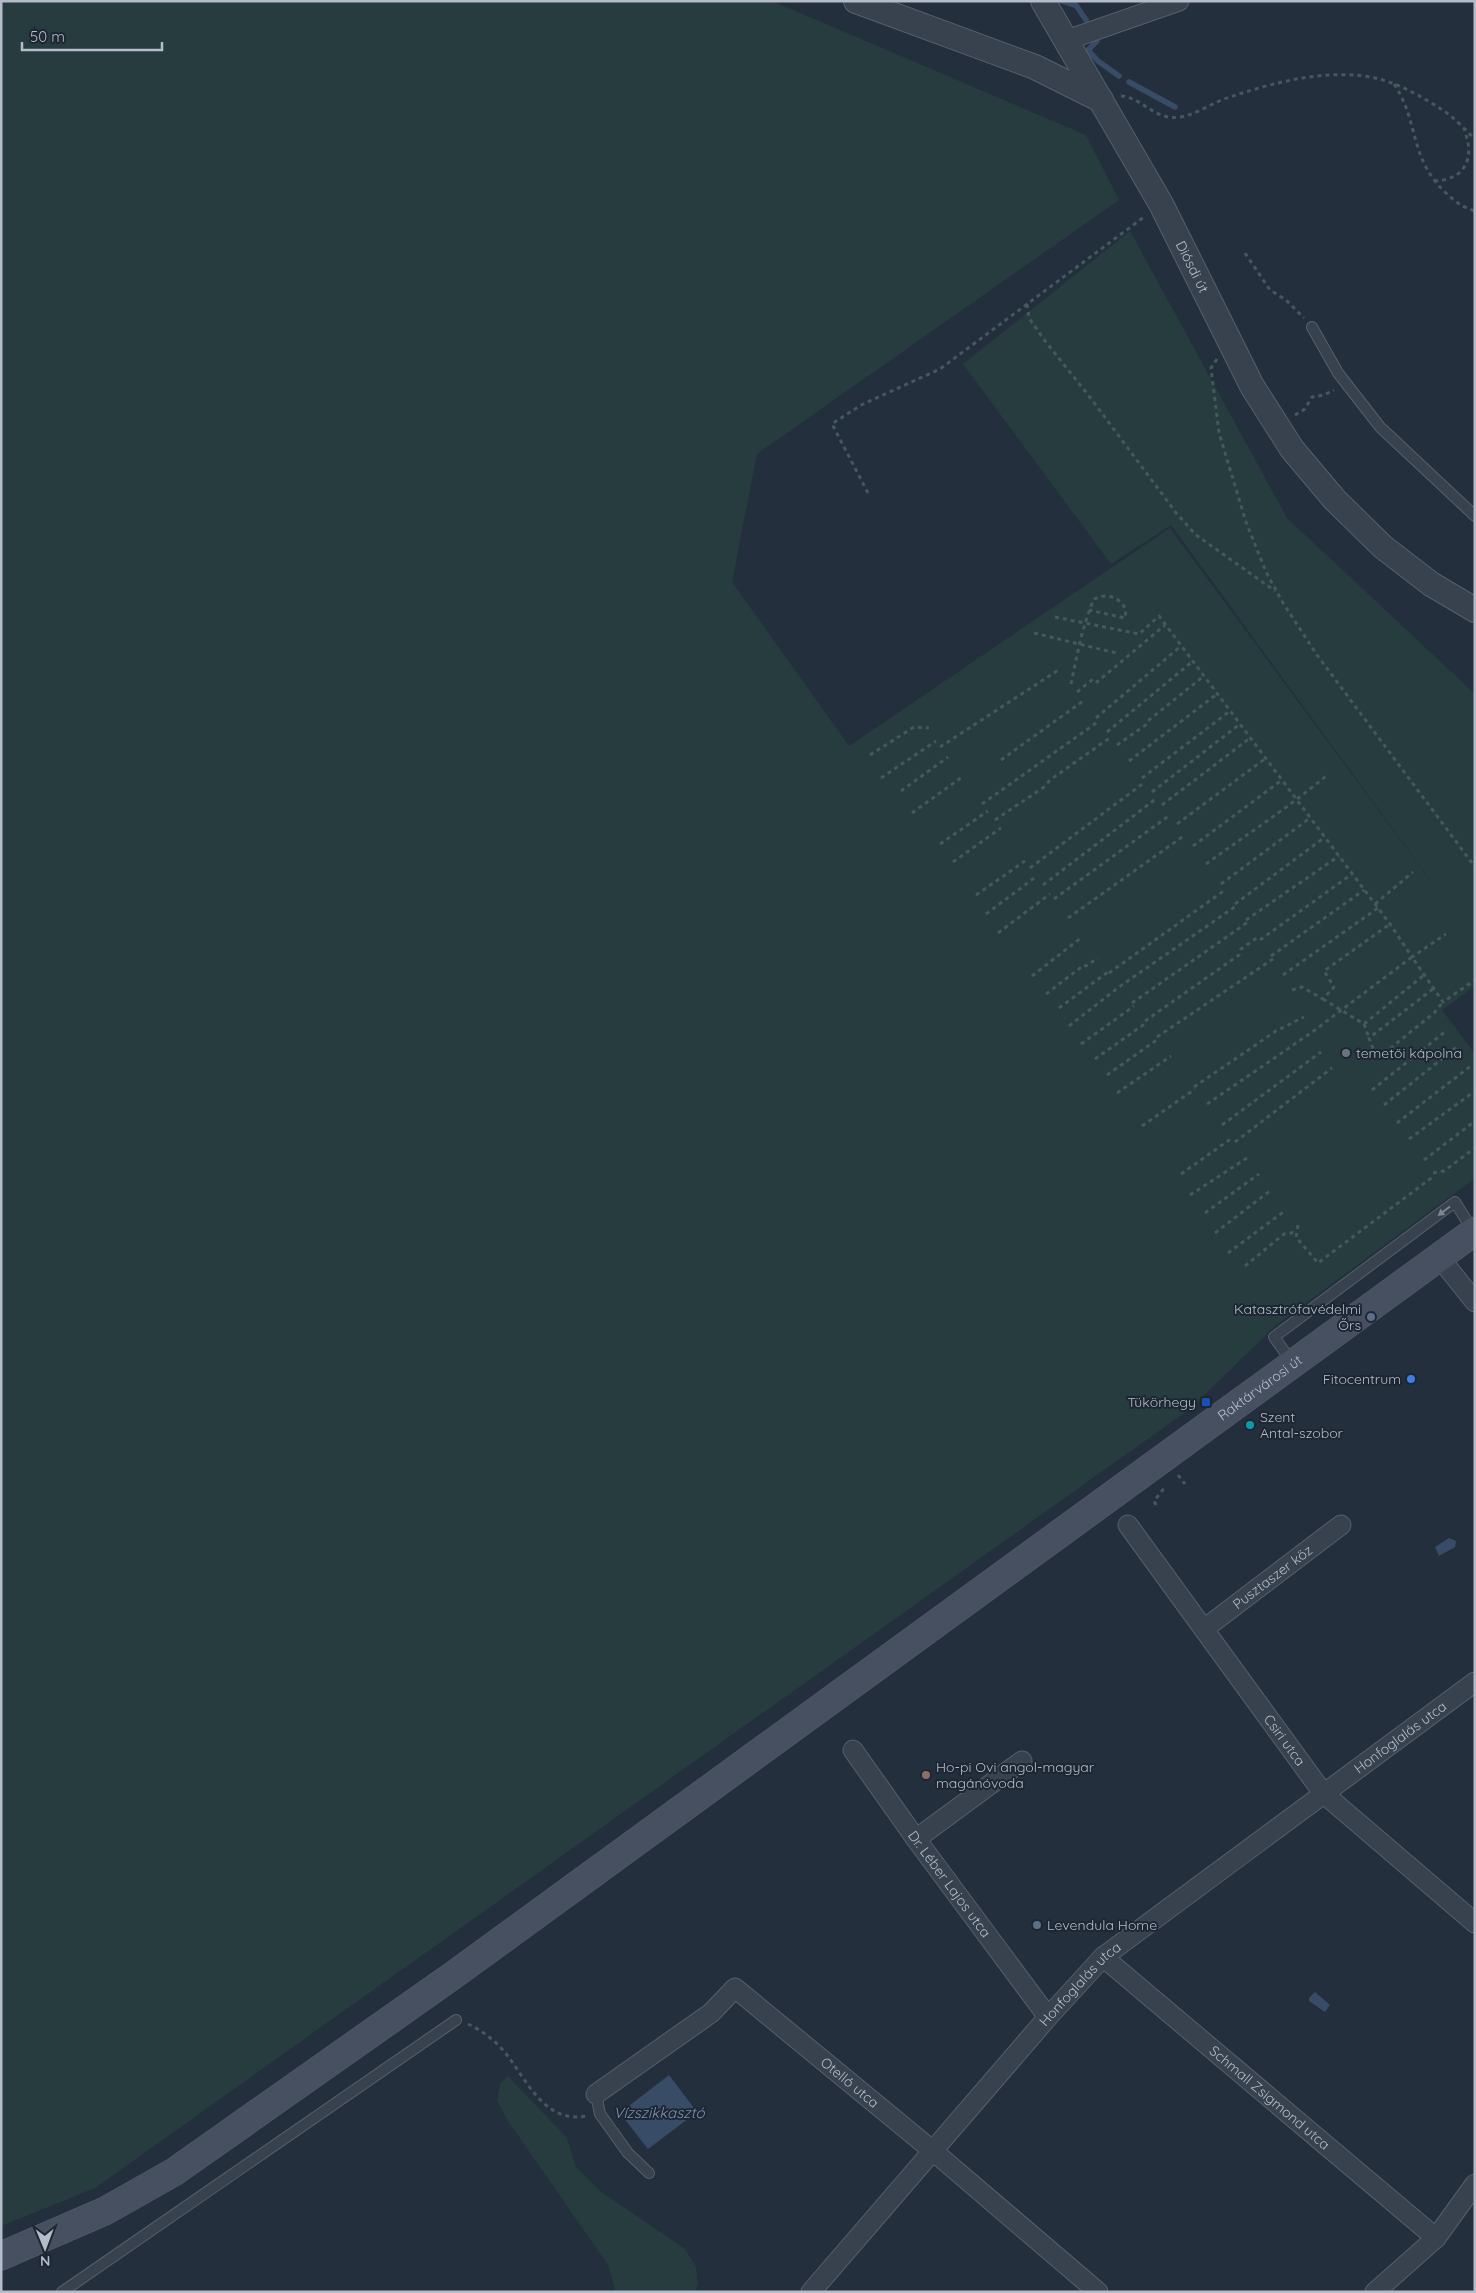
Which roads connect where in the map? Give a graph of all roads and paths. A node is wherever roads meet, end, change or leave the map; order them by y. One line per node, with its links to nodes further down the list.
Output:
1 (856, 1): 6 (street)
2 (1043, 1): 4 (street, Diósdi út)
3 (1179, 1): 4 (street)
4 (1067, 40): 6 (street, Diósdi út)
5 (1394, 84): 6 (path); 7 (path); 9 (path)
6 (1101, 100): 10 (street, Diósdi út)
7 (1464, 130): 8 (path); 9 (path)
8 (1475, 139)
9 (1433, 181): 11 (path)
10 (1161, 204): 13 (path); 15 (street, Diósdi út)
11 (1475, 211)
12 (1245, 253): 14 (path)
13 (1027, 304): 18 (path); 20 (path)
14 (1312, 326): 16 (lane)
15 (1233, 348): 20 (path); 22 (street, Diósdi út)
16 (1347, 384): 17 (path); 19 (lane)
17 (1295, 415)
18 (868, 493)
19 (1475, 516)
20 (1277, 593): 78 (path)
21 (1089, 610): 21 (path); 24 (path)
22 (1475, 610)
23 (1055, 616): 24 (path)
24 (1086, 623): 25 (path); 27 (path)
25 (1165, 625): 28 (path); 34 (path)
26 (1034, 633): 27 (path)
27 (1080, 644): 29 (path); 33 (path)
28 (1181, 646): 30 (path); 61 (path)
29 (1116, 653)
30 (1193, 662): 32 (path); 40 (path)
31 (1060, 669): 45 (path)
32 (1204, 676): 35 (path); 44 (path)
33 (1071, 684)
34 (1077, 692)
35 (1217, 694): 37 (path); 50 (path)
36 (1084, 701): 49 (path)
37 (1230, 711): 38 (path); 54 (path)
38 (1240, 724): 42 (path); 58 (path)
39 (929, 728): 46 (path)
40 (1107, 732)
41 (1111, 737): 67 (path)
42 (1250, 738): 48 (path); 62 (path)
43 (936, 741): 53 (path)
44 (1117, 745)
45 (940, 746)
46 (870, 755)
47 (948, 757): 57 (path)
48 (1266, 758): 55 (path); 68 (path)
49 (1001, 760)
50 (1129, 761)
51 (1326, 776): 60 (path)
52 (962, 777): 64 (path)
53 (881, 778)
54 (1142, 778)
55 (1282, 780): 60 (path); 73 (path)
56 (1145, 782): 79 (path)
57 (901, 791)
58 (1152, 792)
59 (1157, 798): 84 (path)
60 (1297, 800): 66 (path); 77 (path)
61 (982, 804)
62 (1162, 805)
63 (988, 811): 72 (path)
64 (912, 813)
65 (1170, 815): 89 (path)
66 (1310, 818): 71 (path); 83 (path)
67 (995, 820)
68 (1177, 824)
69 (1001, 828): 76 (path)
70 (1185, 835): 93 (path)
71 (1324, 837): 74 (path); 113 (path)
72 (940, 844)
73 (1193, 846)
74 (1339, 856): 81 (path); 116 (path)
75 (1025, 861): 88 (path)
76 (953, 862)
77 (1206, 864)
78 (1475, 866)
79 (1030, 868)
80 (1413, 872): 90 (path)
81 (1352, 874): 86 (path); 120 (path)
82 (1037, 876): 92 (path)
83 (1221, 884)
84 (1043, 885)
85 (1225, 890): 109 (path)
86 (1364, 890): 90 (path); 123 (path)
87 (1050, 894): 95 (path)
88 (976, 895)
89 (1054, 899)
90 (1375, 904): 91 (path)
91 (1378, 908): 94 (path); 100 (path)
92 (986, 914)
93 (1068, 918)
94 (1390, 924): 99 (path); 107 (path)
95 (998, 933)
96 (1446, 934): 99 (path)
97 (1082, 937): 102 (path)
98 (1098, 958): 106 (path)
99 (1412, 958): 101 (path); 110 (path)
100 (1283, 975)
101 (1424, 975): 104 (path); 112 (path)
102 (1032, 976)
103 (1475, 980): 108 (path)
104 (1433, 989): 108 (path); 115 (path)
105 (1292, 990): 107 (path)
106 (1046, 994)
107 (1323, 999): 110 (path)
108 (1443, 1002): 115 (path)
109 (1060, 1008)
110 (1340, 1010): 112 (path); 127 (path)
111 (1304, 1017): 132 (path)
112 (1364, 1024): 115 (path)
113 (1069, 1026)
114 (1446, 1031): 124 (path)
115 (1370, 1038)
116 (1080, 1044)
117 (1458, 1046): 128 (path)
118 (1321, 1052): 131 (path)
119 (1171, 1056): 126 (path)
120 (1095, 1059)
121 (1472, 1065): 130 (path)
122 (1332, 1068): 135 (path)
123 (1107, 1075)
124 (1372, 1090)
125 (1475, 1091): 134 (path)
126 (1117, 1093)
127 (1207, 1104)
128 (1384, 1105)
129 (1475, 1121): 138 (path)
130 (1397, 1123)
131 (1222, 1125)
132 (1142, 1126)
133 (1232, 1138): 139 (path)
134 (1409, 1139)
135 (1235, 1142)
136 (1475, 1148): 147 (path)
137 (1247, 1158): 142 (path)
138 (1424, 1160)
139 (1181, 1174)
140 (1259, 1174): 144 (path)
141 (1271, 1190): 148 (path)
142 (1190, 1195)
143 (1286, 1210): 149 (path)
144 (1205, 1213)
145 (1298, 1225): 147 (path)
146 (1474, 1231): 150 (main road, Raktárvárosi út); 153 (lane, one-way to 153)
147 (1297, 1232): 151 (path)
148 (1215, 1233)
149 (1228, 1253)
150 (1439, 1258): 152 (street); 153 (main road, Raktárvárosi út)
151 (1245, 1266)
152 (1475, 1302)
153 (1293, 1364): 174 (main road, Raktárvárosi út)
154 (1176, 1472): 155 (path)
155 (1185, 1484)
156 (1128, 1525): 158 (street, Csiri utca)
157 (1341, 1525): 158 (street, Pusztaszer köz)
158 (1204, 1629): 162 (street, Csiri utca)
159 (1475, 1682): 162 (street, Honfoglalás utca)
160 (853, 1750): 163 (street, Dr. Léber Lajos utca)
161 (1022, 1761): 163 (street)
162 (1323, 1793): 164 (street, Csiri utca); 165 (street, Honfoglalás utca)
163 (916, 1839): 166 (street, Dr. Léber Lajos utca)
164 (1475, 1923)
165 (1103, 1957): 166 (street, Honfoglalás utca); 173 (street, Schmall Zsigmond utca)
166 (1048, 2017): 170 (street, Honfoglalás utca)
167 (456, 2020): 169 (path); 175 (lane)
168 (596, 2094): 169 (lane); 170 (street, Otelló utca)
169 (600, 2114): 171 (lane)
170 (933, 2151): 176 (street, Honfoglalás utca); 177 (street, Otelló utca)
171 (649, 2173)
172 (1473, 2190): 173 (street)
173 (1436, 2238): 178 (street)
174 (1, 2256)
175 (62, 2292)
176 (811, 2292)
177 (1098, 2292)
178 (1375, 2292)

